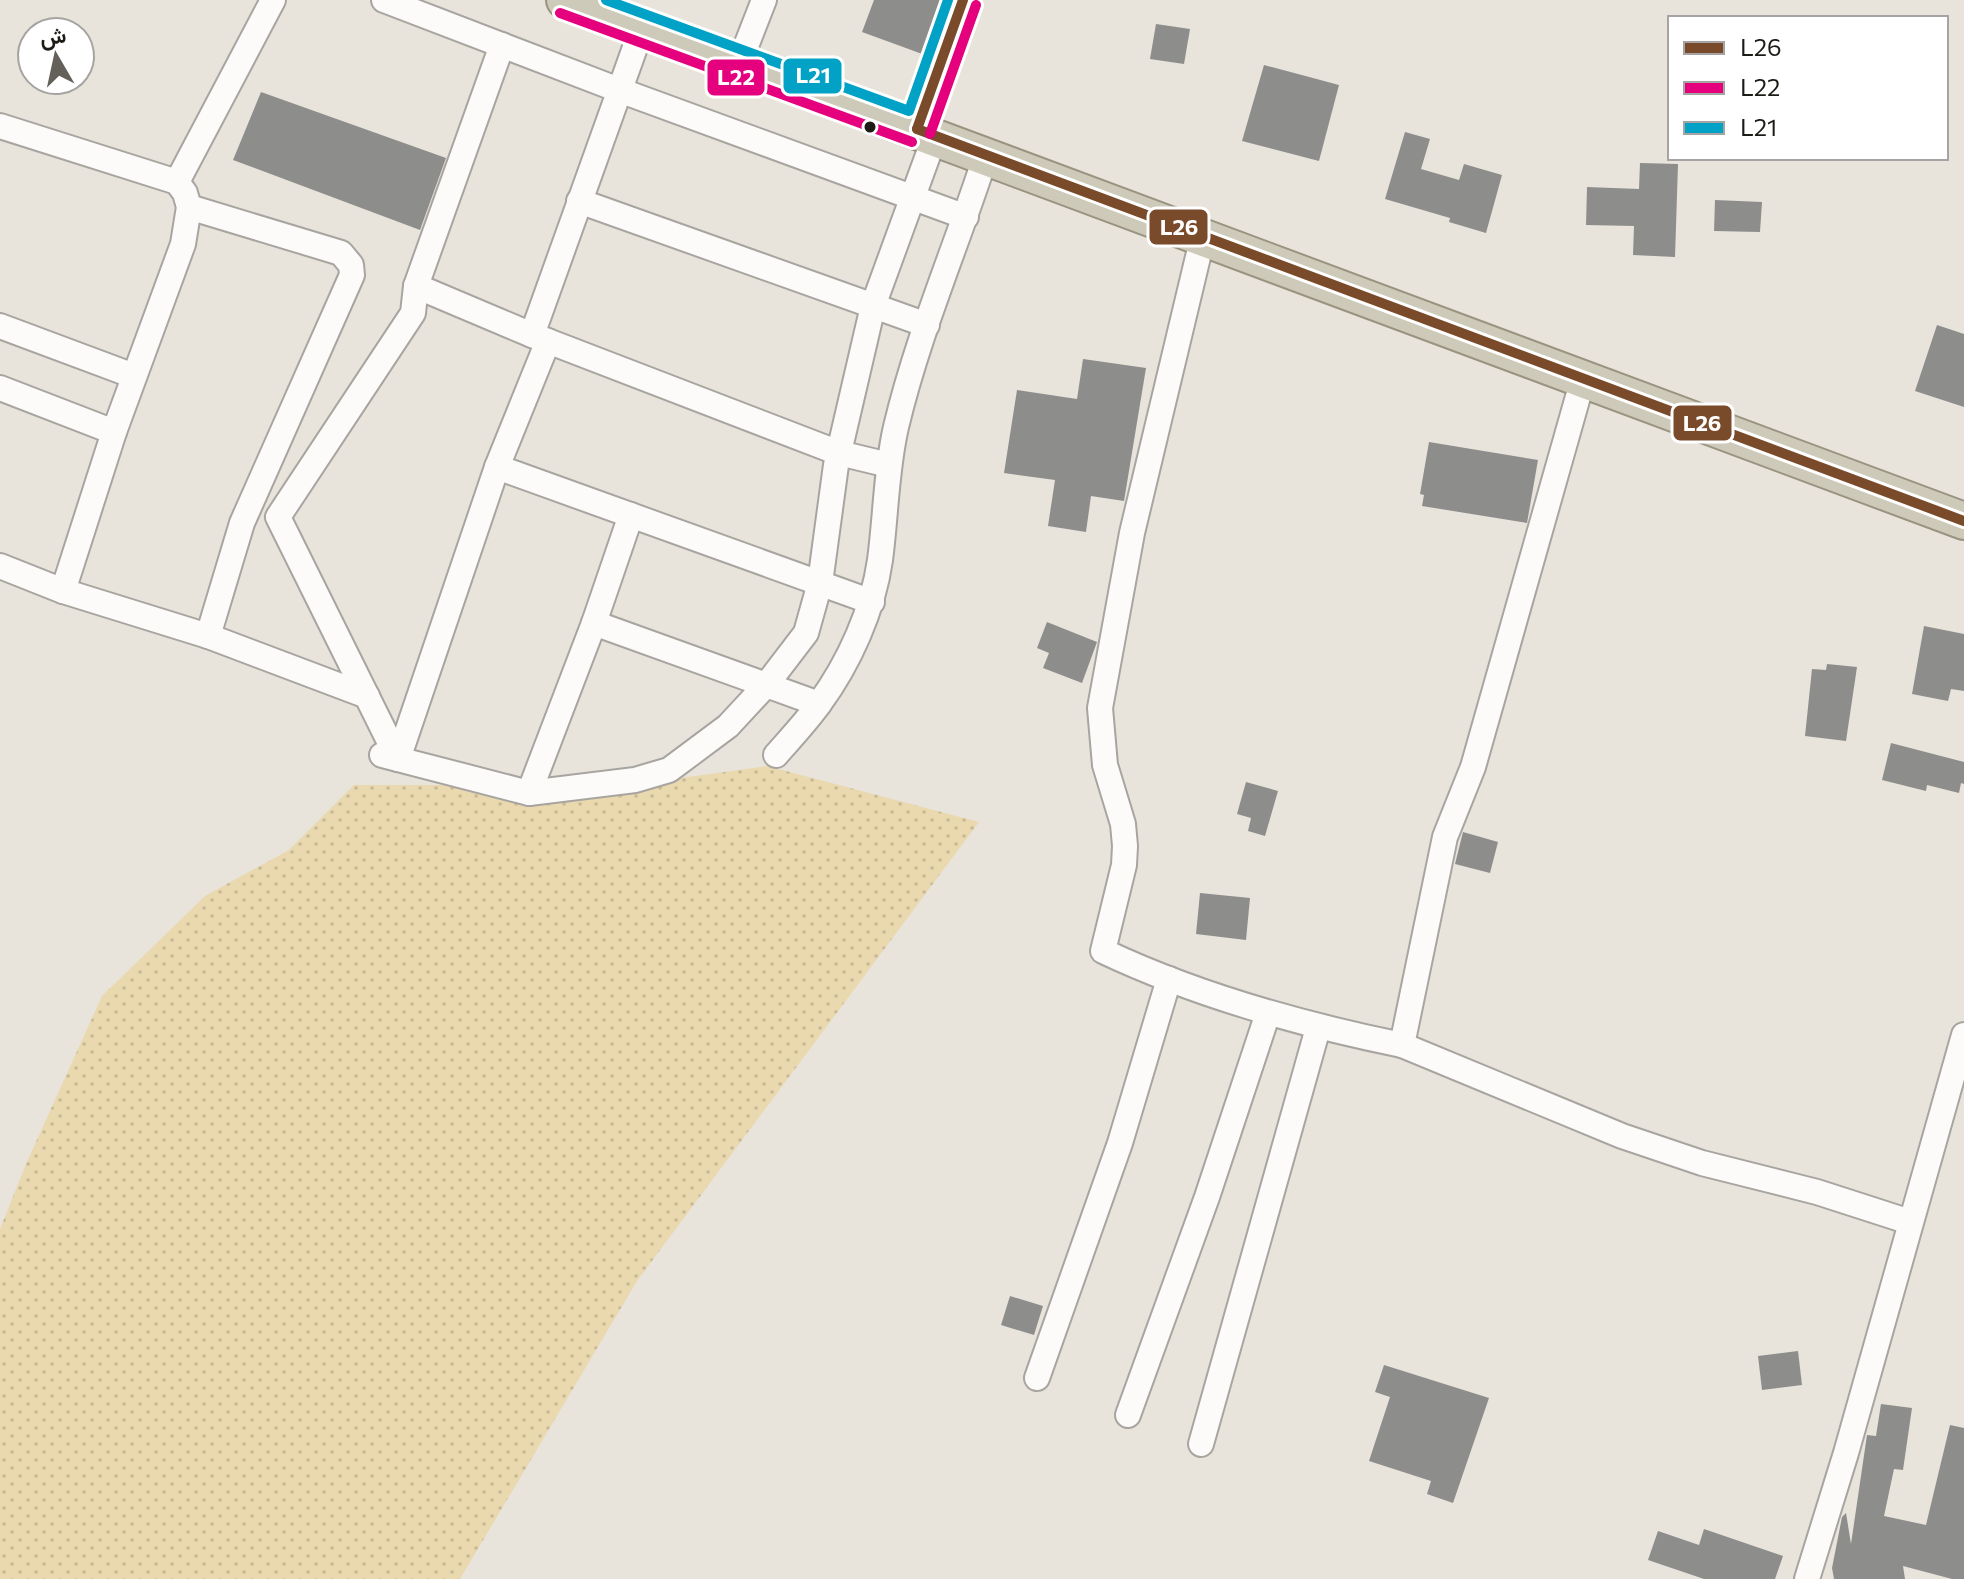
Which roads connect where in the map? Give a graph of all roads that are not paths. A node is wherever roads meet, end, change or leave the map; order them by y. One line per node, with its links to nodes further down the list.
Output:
1 (273, 0): 13 (street)
2 (384, 0): 7 (street)
3 (565, 0): 6 (highway)
4 (764, 0): 8 (street)
5 (963, 0): 11 (street)
6 (642, 28): 8 (highway); 9 (street)
7 (502, 45): 9 (street); 19 (street)
8 (739, 64): 11 (highway)
9 (619, 90): 14 (street); 15 (street)
10 (0, 126): 13 (street)
11 (926, 132): 12 (highway); 14 (street)
12 (986, 155): 17 (street); 18 (highway)
13 (177, 182): 16 (street)
14 (912, 197): 17 (street); 20 (street)
15 (579, 201): 20 (street); 23 (street)
16 (189, 207): 24 (street); 38 (street)
17 (966, 217): 21 (street)
18 (1203, 236): 25 (highway); 45 (street)
19 (416, 286): 23 (street); 40 (street)
20 (873, 306): 21 (street); 28 (street)
21 (927, 325): 29 (street)
22 (0, 326): 24 (street)
23 (540, 338): 28 (street); 30 (street)
24 (134, 376): 27 (street)
25 (1583, 379): 32 (highway); 49 (street)
26 (0, 388): 27 (street)
27 (114, 432): 35 (street)
28 (839, 453): 29 (street); 34 (street)
29 (889, 465): 36 (street)
30 (497, 467): 31 (street); 43 (street)
31 (631, 515): 34 (street); 37 (street)
32 (1964, 521)
33 (0, 566): 35 (street)
34 (820, 583): 36 (street); 39 (street)
35 (63, 591): 38 (street)
36 (872, 602): 41 (street)
37 (594, 623): 39 (street); 44 (street)
38 (208, 636): 40 (street)
39 (767, 684): 41 (street); 44 (street)
40 (367, 696): 43 (street)
41 (819, 704): 42 (street)
42 (776, 755)
43 (390, 757): 44 (street)
44 (529, 793)
45 (1169, 979): 46 (street); 51 (street)
46 (1268, 1013): 47 (street); 52 (street)
47 (1318, 1028): 49 (street); 53 (street)
48 (1964, 1035): 50 (street)
49 (1402, 1045): 50 (street)
50 (1910, 1222): 54 (street)
51 (1037, 1378)
52 (1128, 1415)
53 (1201, 1444)
54 (1807, 1579)

